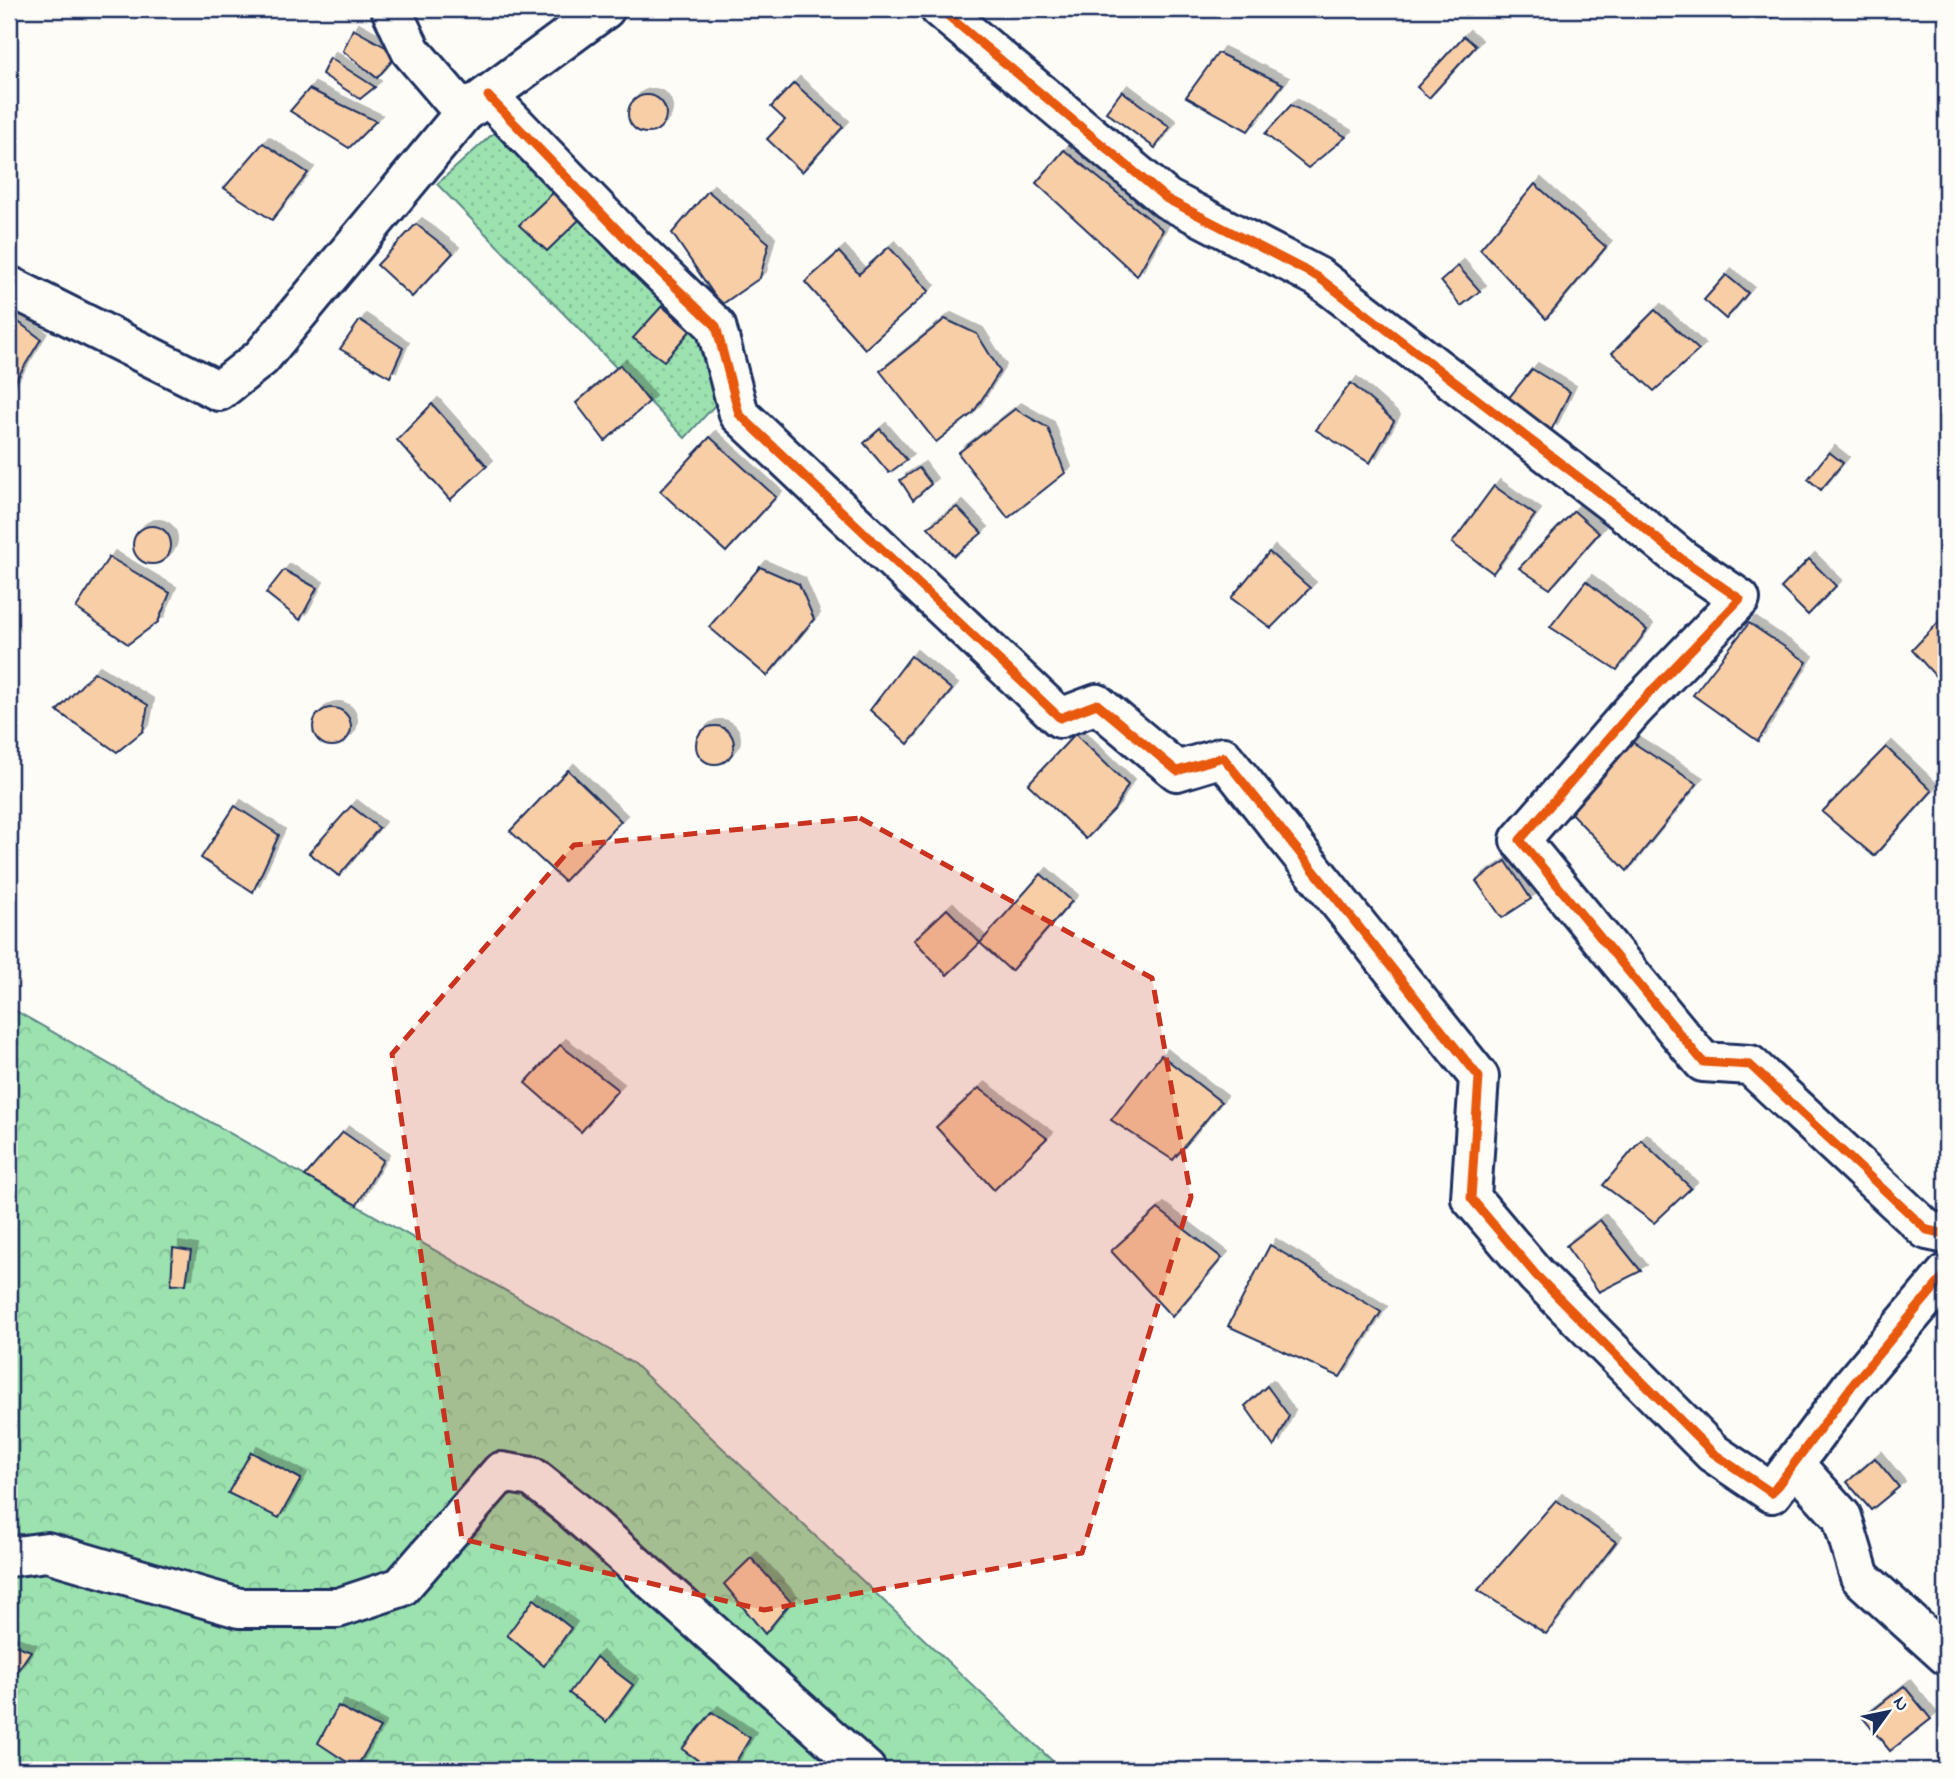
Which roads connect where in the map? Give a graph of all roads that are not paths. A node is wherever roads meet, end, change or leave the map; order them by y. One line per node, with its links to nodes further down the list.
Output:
1 (391, 9): 4 (street)
2 (605, 9): 4 (street)
3 (940, 9): 6 (street)
4 (476, 105): 5 (street); 8 (street)
5 (9, 286)
6 (1946, 1234)
7 (1946, 1274): 8 (street)
8 (1794, 1464): 10 (street)
9 (9, 1557): 11 (street)
10 (1946, 1655)
11 (866, 1770)

